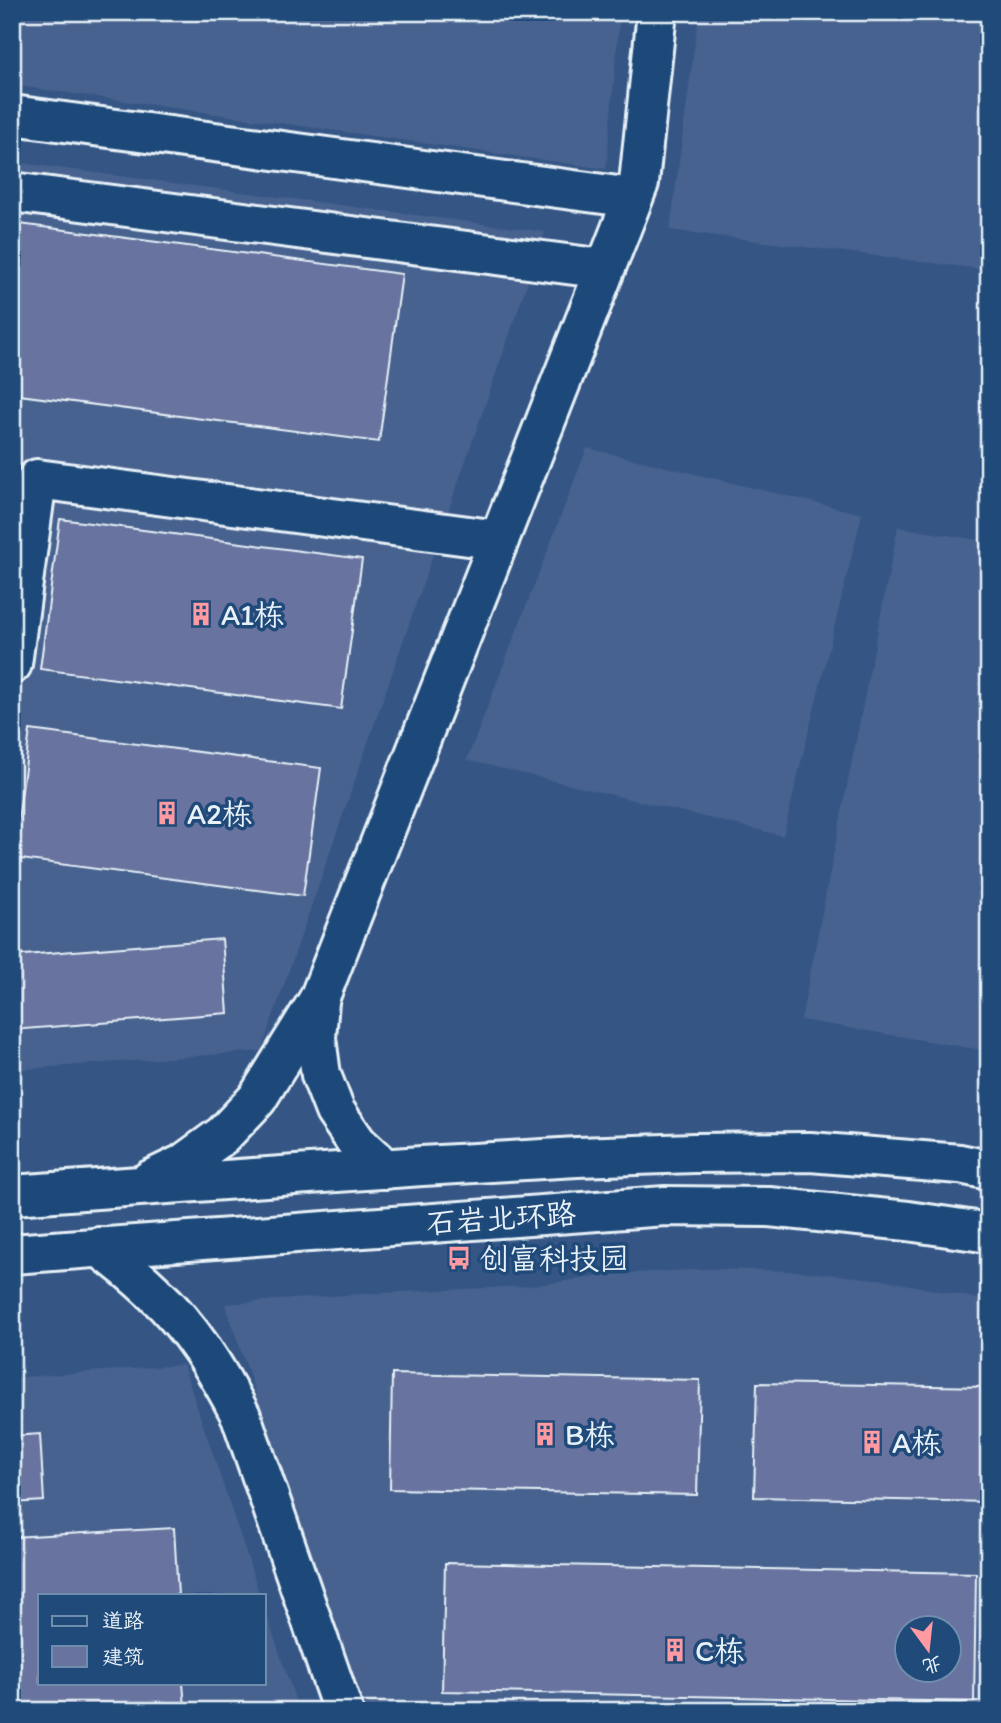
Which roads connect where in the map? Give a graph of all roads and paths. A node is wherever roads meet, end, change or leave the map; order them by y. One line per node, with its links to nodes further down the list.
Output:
1 (657, 12): 4 (main road)
2 (12, 115): 4 (main road)
3 (12, 192): 5 (main road)
4 (633, 198): 5 (main road)
5 (605, 269): 6 (main road)
6 (499, 540): 7 (main road); 8 (main road)
7 (12, 664)
8 (319, 999): 9 (main road); 11 (main road)
9 (385, 1169): 10 (main road, 石岩北环路); 11 (main road, 石岩北环路)
10 (989, 1170)
11 (139, 1185): 12 (main road, 石岩北环路)
12 (12, 1195)
13 (989, 1233): 14 (main road, 石岩北环路)
14 (99, 1247): 15 (main road, 石岩北环路); 16 (main road)
15 (12, 1254)
16 (343, 1711)

